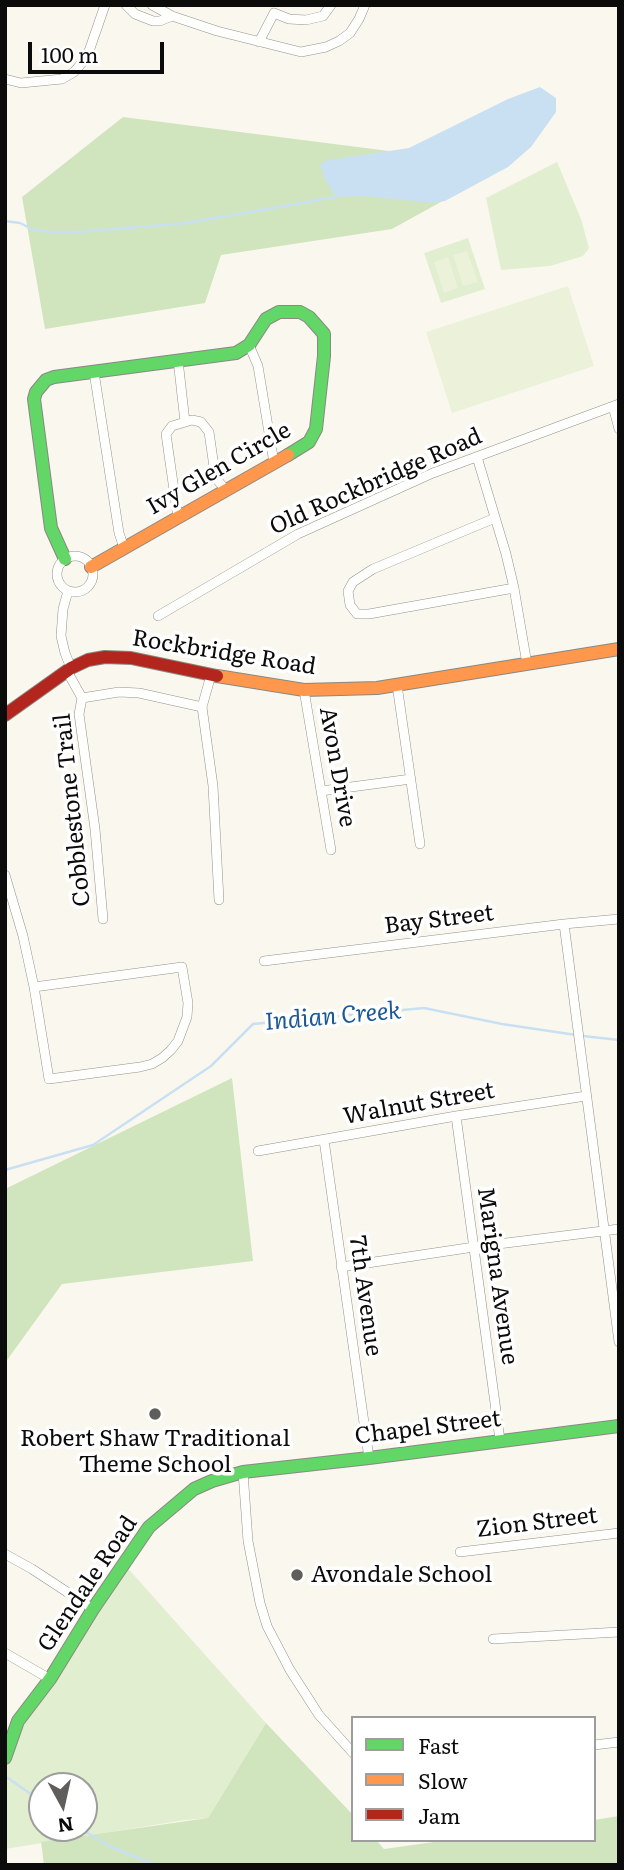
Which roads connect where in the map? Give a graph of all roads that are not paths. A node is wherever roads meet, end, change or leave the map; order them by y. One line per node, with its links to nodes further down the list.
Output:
1 (105, 5): 8 (street)
2 (126, 5): 6 (street)
3 (152, 5): 6 (street)
4 (331, 5): 7 (street)
5 (365, 5): 7 (street)
6 (172, 16): 7 (street)
7 (259, 41)
8 (5, 79)
9 (249, 345): 10 (street); 16 (street); 16 (street, Ivy Glen Circle)
10 (178, 360): 11 (street); 13 (street)
11 (94, 372): 20 (street, Ivy Glen Circle); 21 (street)
12 (616, 405): 14 (street); 15 (street, Old Rockbridge Road)
13 (185, 422): 17 (street); 18 (street)
14 (619, 429)
15 (477, 457): 19 (street); 25 (street, Old Rockbridge Road)
16 (274, 463): 17 (street, Ivy Glen Circle)
17 (226, 491): 18 (street, Ivy Glen Circle)
18 (178, 518): 20 (street, Ivy Glen Circle)
19 (495, 518): 23 (street); 23 (street)
20 (124, 548): 22 (street, Ivy Glen Circle)
21 (65, 559): 22 (street); 24 (street)
22 (91, 567): 24 (street, Ivy Glen Circle)
23 (514, 588): 27 (street)
24 (68, 591): 28 (street)
25 (158, 616)
26 (619, 649): 27 (street, Rockbridge Road)
27 (527, 664): 30 (street, Rockbridge Road)
28 (69, 670): 29 (street, Rockbridge Road); 32 (street, Cobblestone Trail); 34 (street, Rockbridge Road)
29 (211, 675): 31 (street, Rockbridge Road); 33 (street)
30 (397, 685): 31 (street, Rockbridge Road); 35 (street)
31 (304, 690): 36 (street, Avon Drive)
32 (82, 698): 33 (street, Cobblestone Trail); 41 (street, Cobblestone Trail)
33 (202, 707): 40 (street)
34 (5, 715)
35 (411, 779): 36 (street); 37 (street)
36 (321, 791): 38 (street, Avon Drive)
37 (420, 844)
38 (331, 850)
39 (5, 875): 45 (street)
40 (219, 900)
41 (103, 919)
42 (619, 919): 43 (street, Bay Street)
43 (564, 924): 44 (street, Bay Street); 46 (street)
44 (264, 961)
45 (34, 987): 45 (street)
46 (586, 1096): 47 (street, Walnut Street); 51 (street)
47 (456, 1116): 48 (street, Walnut Street); 52 (street, Marigna Avenue)
48 (324, 1140): 49 (street, Walnut Street); 53 (street, 7th Avenue)
49 (258, 1151)
50 (619, 1229): 51 (street)
51 (605, 1231): 52 (street); 54 (street)
52 (474, 1247): 53 (street); 56 (street, Marigna Avenue)
53 (341, 1267): 57 (street, 7th Avenue)
54 (619, 1342)
55 (619, 1426): 56 (street, Chapel Street)
56 (500, 1440): 57 (street, Chapel Street)
57 (369, 1458): 58 (street, Chapel Street)
58 (243, 1472): 62 (street, Glendale Road); 69 (street)
59 (619, 1533): 60 (street, Zion Street)
60 (460, 1552)
61 (5, 1554): 62 (street)
62 (93, 1609): 66 (street, Glendale Road)
63 (619, 1632): 64 (street)
64 (493, 1639)
65 (5, 1653): 66 (street)
66 (50, 1679): 70 (street, Glendale Road)
67 (619, 1742): 68 (street)
68 (596, 1745)
69 (351, 1751)
70 (5, 1758)

